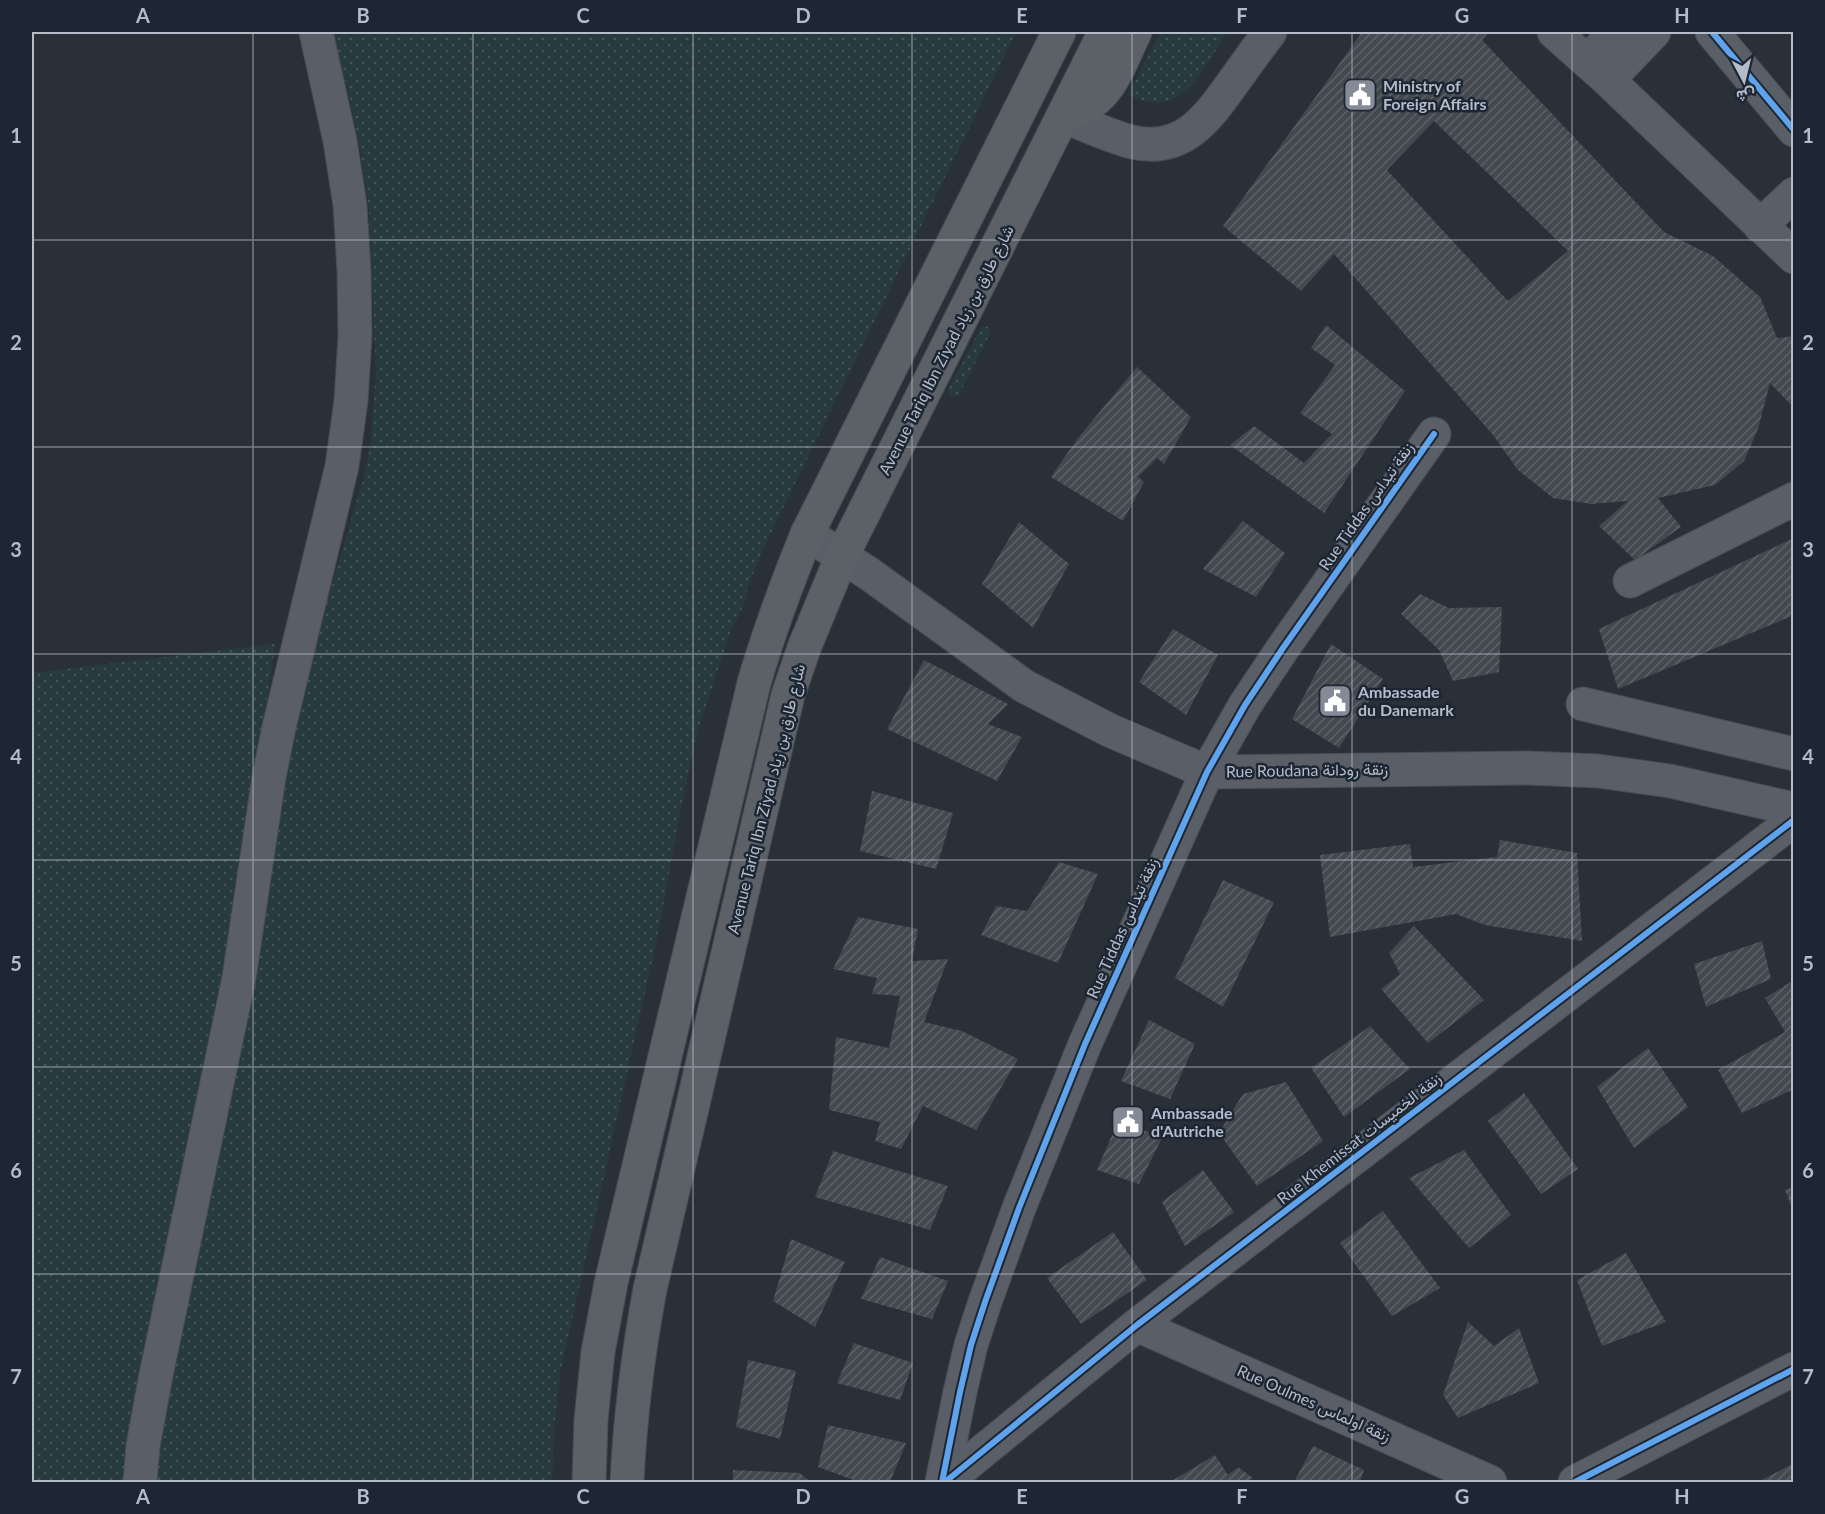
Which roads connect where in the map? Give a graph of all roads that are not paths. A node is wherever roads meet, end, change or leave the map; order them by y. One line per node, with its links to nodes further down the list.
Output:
1 (316, 32): 28 (street)
2 (1059, 32): 18 (main road)
3 (1106, 32): 11 (main road, Avenue Tariq Ibn Ziyad شارع طارق بن زياد)
4 (1135, 32): 11 (main road)
5 (1270, 32): 11 (street)
6 (1554, 32): 10 (street)
7 (1616, 32): 10 (street)
8 (1654, 32): 10 (street)
9 (1723, 35): 12 (street)
10 (1598, 70): 14 (street)
11 (1064, 113): 19 (main road, Avenue Tariq Ibn Ziyad شارع طارق بن زياد)
12 (1794, 130)
13 (1794, 194): 14 (street)
14 (1760, 226): 15 (street)
15 (1794, 257)
16 (1434, 434): 23 (street, Rue Tiddas زنقة تيداس)
17 (1794, 499): 20 (street)
18 (807, 534): 19 (street, Rue Roudana زنقة رودانة); 29 (main road)
19 (842, 556): 23 (street, Rue Roudana زنقة رودانة); 30 (main road, Avenue Tariq Ibn Ziyad شارع طارق بن زياد)
20 (1629, 582)
21 (1583, 704): 22 (street)
22 (1794, 754)
23 (1207, 772): 24 (street, Rue Roudana زنقة رودانة); 31 (street, Rue Tiddas زنقة تيداس)
24 (1794, 808)
25 (1794, 820): 26 (street, Rue Khemissat زنقة الخميسات)
26 (1137, 1325): 31 (street, Rue Khemissat زنقة الخميسات); 32 (street, Rue Oulmes زنقة اولماس)
27 (1794, 1369): 33 (street)
28 (140, 1482)
29 (589, 1482)
30 (627, 1482)
31 (943, 1482)
32 (1490, 1482)
33 (1575, 1482)

